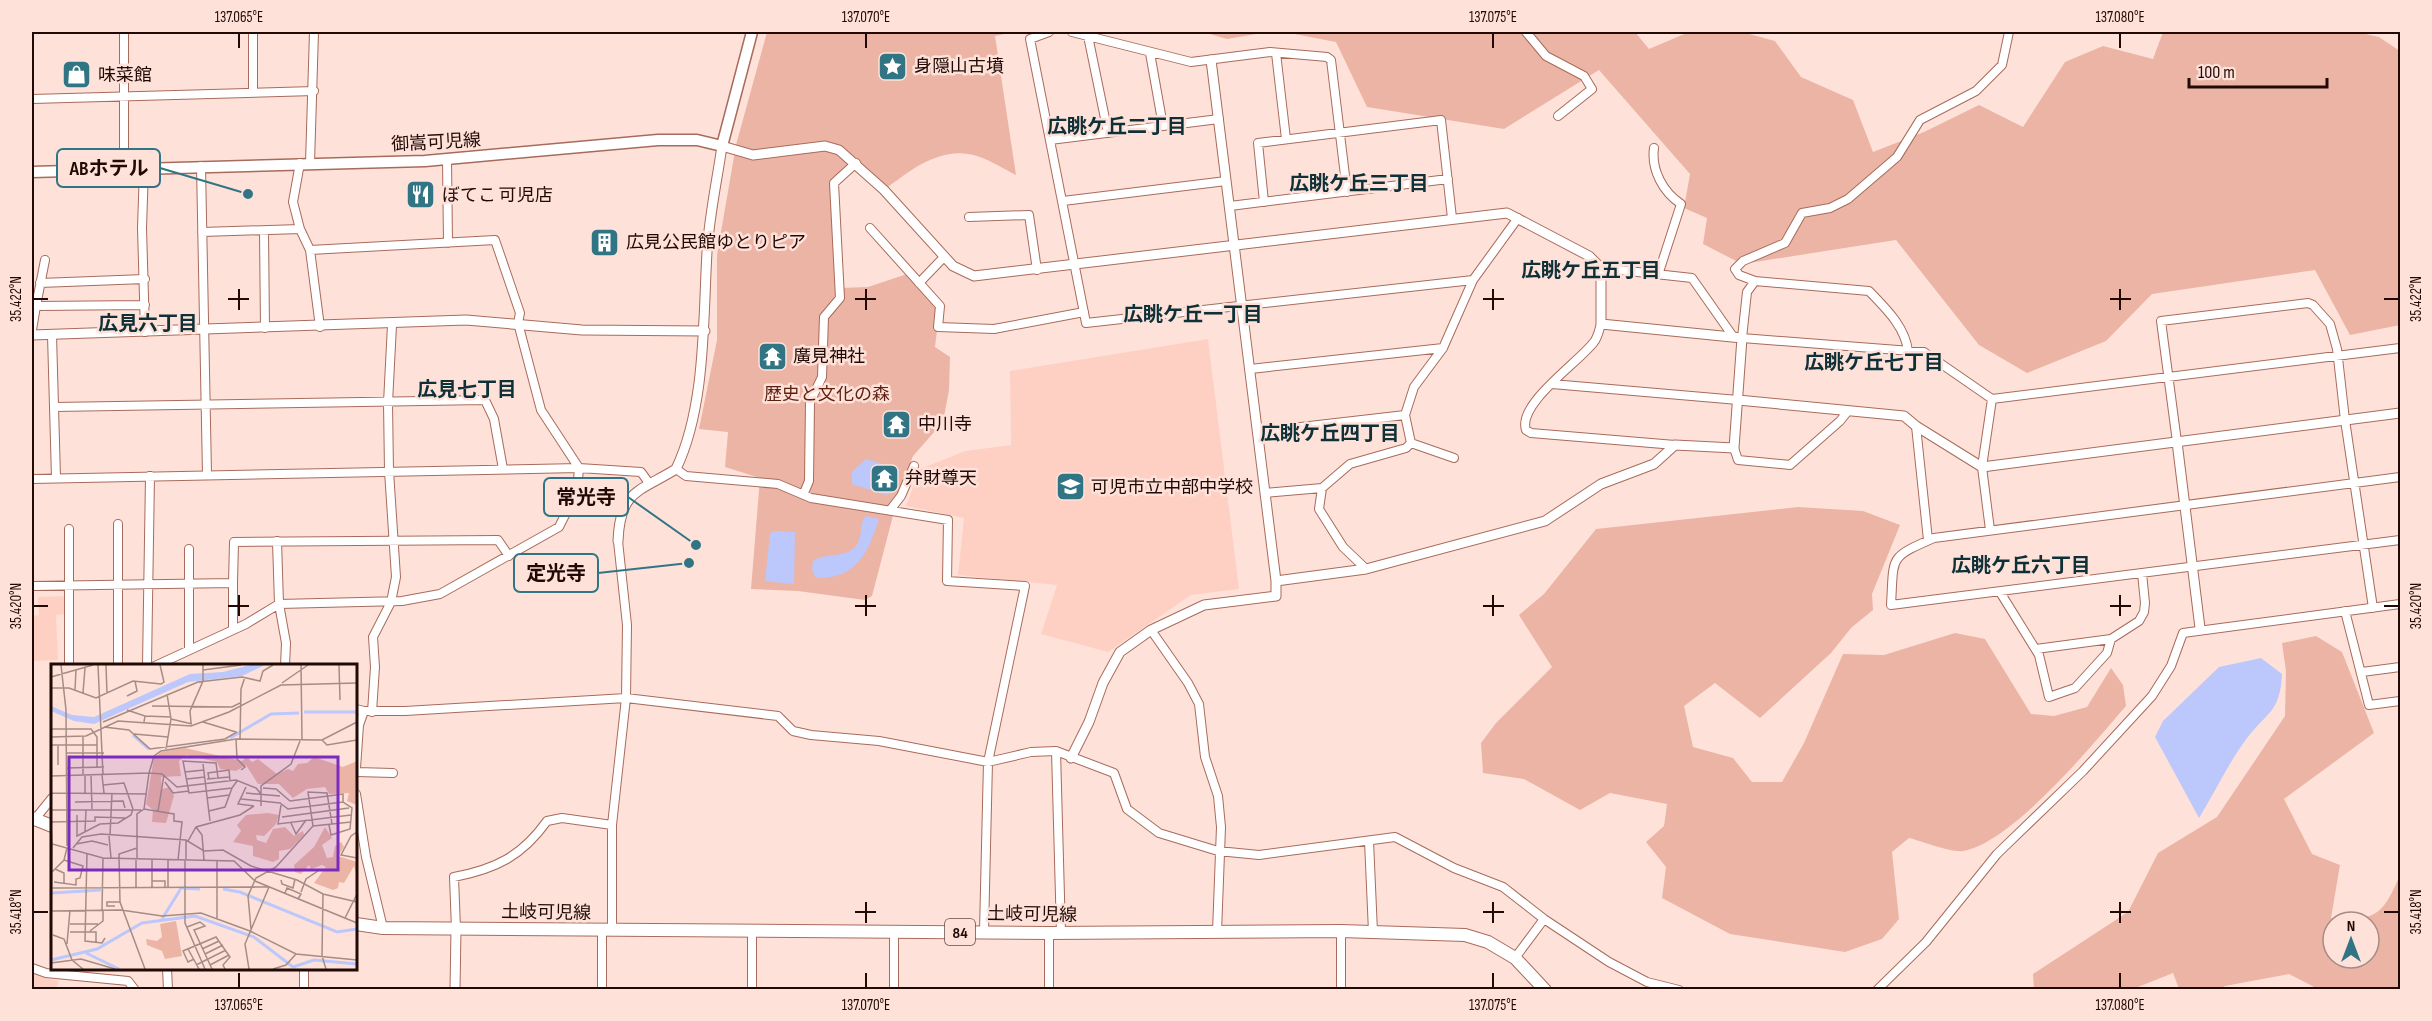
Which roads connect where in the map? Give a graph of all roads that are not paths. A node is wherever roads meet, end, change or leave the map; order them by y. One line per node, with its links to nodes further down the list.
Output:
1 (124, 32): 15 (street)
2 (253, 32): 14 (street)
3 (314, 32): 13 (street)
4 (752, 32): 24 (main road)
5 (1049, 32): 23 (street)
6 (1072, 32): 9 (street)
7 (1526, 32): 17 (street)
8 (2009, 32): 57 (street)
9 (1088, 36): 10 (street); 20 (street)
10 (1150, 53): 12 (street); 19 (street)
11 (1276, 53): 12 (street); 21 (street); 22 (street)
12 (1211, 60): 18 (street)
13 (314, 91): 14 (street); 27 (street)
14 (253, 93): 15 (street)
15 (123, 97): 16 (street); 31 (street)
16 (32, 99)
17 (1558, 116)
18 (1218, 119): 19 (street); 34 (street)
19 (1163, 126): 20 (street)
20 (1108, 132): 23 (street)
21 (1339, 133): 22 (street); 33 (street); 35 (street)
22 (1286, 139): 37 (street)
23 (1050, 140): 36 (street)
24 (722, 146): 26 (main road, 御嵩可児線); 28 (street); 72 (street)
25 (1654, 147): 54 (street)
26 (447, 159): 27 (main road, 御嵩可児線); 46 (street)
27 (305, 163): 29 (main road, 御嵩可児線); 43 (street)
28 (856, 163): 49 (street); 113 (street)
29 (201, 166): 30 (main road, 御嵩可児線); 44 (street)
30 (144, 168): 31 (main road, 御嵩可児線); 55 (street)
31 (124, 170): 32 (main road, 御嵩可児線)
32 (32, 172)
33 (1448, 179): 35 (street); 40 (street)
34 (1226, 181): 36 (street); 38 (street)
35 (1347, 192): 37 (street)
36 (1064, 201): 51 (street)
37 (1264, 202): 38 (street)
38 (1230, 206): 47 (street)
39 (969, 217): 53 (street)
40 (1452, 218): 41 (street); 47 (street)
41 (1518, 218): 52 (street); 56 (street)
42 (870, 228): 59 (street)
43 (300, 229): 45 (street); 48 (street)
44 (202, 232): 45 (street); 70 (street)
45 (264, 232): 68 (street)
46 (448, 243): 48 (street); 64 (street)
47 (1234, 245): 51 (street); 62 (street)
48 (310, 250): 67 (street)
49 (944, 257): 53 (street); 59 (street)
50 (45, 260): 58 (street)
51 (1076, 265): 53 (street); 63 (street)
52 (1601, 268): 54 (street); 65 (street)
53 (1037, 270)
54 (1658, 275): 75 (street)
55 (145, 279): 58 (street); 60 (street)
56 (1473, 280): 62 (street); 76 (street)
57 (1755, 281): 75 (street); 78 (street)
58 (40, 283): 61 (street)
59 (919, 283): 63 (street)
60 (145, 305): 61 (street); 71 (street)
61 (36, 306): 69 (street)
62 (1242, 306): 63 (street); 80 (street)
63 (1084, 312)
64 (518, 323): 66 (street); 72 (street); 101 (street)
65 (1601, 324): 75 (street); 82 (street)
66 (392, 325): 67 (street); 85 (street)
67 (320, 327): 68 (street)
68 (265, 328): 70 (street)
69 (32, 330)
70 (204, 330): 71 (street); 86 (street)
71 (145, 332): 74 (street)
72 (705, 332): 103 (street)
73 (32, 335): 74 (street)
74 (52, 335): 87 (street)
75 (1737, 337): 78 (street); 84 (street)
76 (1443, 348): 80 (street); 90 (street)
77 (2400, 348): 79 (street)
78 (1908, 351): 83 (street)
79 (2337, 355): 81 (street); 81 (street); 91 (street)
80 (1250, 369): 93 (street)
81 (2168, 377): 83 (street); 94 (street)
82 (1552, 384): 84 (street); 96 (street)
83 (1992, 399): 100 (street)
84 (1738, 400): 88 (street); 97 (street)
85 (388, 403): 86 (street); 102 (street); 104 (street)
86 (206, 404): 87 (street); 105 (street)
87 (54, 407): 109 (street)
88 (1848, 411): 92 (street); 97 (street)
89 (2400, 413): 91 (street)
90 (1405, 415): 93 (street); 95 (street)
91 (2345, 420): 94 (street); 111 (street)
92 (1916, 426): 100 (street); 121 (street)
93 (1258, 432): 114 (street)
94 (2177, 442): 100 (street); 115 (street)
95 (1411, 443): 98 (street); 112 (street)
96 (1675, 445): 97 (street); 129 (street)
97 (1734, 448)
98 (1454, 458)
99 (914, 466): 116 (street)
100 (1982, 467): 119 (street)
101 (579, 468): 102 (street); 110 (street); 127 (street)
102 (503, 469): 104 (street)
103 (676, 469): 110 (street); 113 (street)
104 (389, 471): 105 (street); 120 (street)
105 (207, 474): 106 (street)
106 (150, 476): 109 (street); 135 (street)
107 (2400, 477): 111 (street)
108 (32, 478): 109 (street)
109 (56, 478)
110 (649, 483): 124 (street)
111 (2354, 483): 115 (street); 125 (street)
112 (1322, 488): 114 (street); 129 (street)
113 (804, 493): 116 (street)
114 (1265, 493): 131 (street)
115 (2186, 506): 119 (street); 128 (street)
116 (891, 509): 163 (street)
117 (118, 524): 134 (street)
118 (69, 529): 136 (street)
119 (1990, 530): 121 (street)
120 (395, 540): 123 (street); 127 (street); 139 (street)
121 (1928, 540): 138 (street)
122 (2400, 540): 125 (street)
123 (277, 541): 133 (street); 140 (street)
124 (618, 541): 157 (street)
125 (2363, 545): 128 (street); 142 (street)
126 (189, 549): 132 (street)
127 (509, 556): 139 (street)
128 (2193, 567): 130 (street); 144 (street)
129 (1366, 569): 131 (street)
130 (2142, 573): 138 (street); 147 (street)
131 (1276, 580): 146 (street)
132 (189, 583): 133 (street); 135 (street); 149 (street)
133 (233, 583): 145 (street)
134 (118, 584): 135 (street); 136 (street); 151 (street)
135 (147, 584): 152 (street)
136 (69, 585): 137 (street); 150 (street)
137 (32, 586)
138 (2000, 592): 148 (street)
139 (391, 602): 140 (street); 159 (street)
140 (279, 604): 145 (street); 154 (street)
141 (2400, 604): 142 (street)
142 (2373, 608): 143 (street)
143 (2345, 611): 144 (street); 156 (street)
144 (2200, 628): 200 (street)
145 (233, 630): 149 (street)
146 (1150, 630): 162 (street); 172 (street)
147 (2111, 639): 148 (street); 148 (street)
148 (2036, 649)
149 (189, 650): 153 (street)
150 (69, 664)
151 (118, 664)
152 (147, 664)
153 (159, 664)
154 (285, 664)
155 (2400, 667): 156 (street)
156 (2362, 672): 158 (street)
157 (626, 698): 159 (street); 163 (street); 169 (street)
158 (2400, 701)
159 (364, 711): 161 (street)
160 (1056, 751): 162 (street); 163 (street); 184 (street)
161 (357, 755)
162 (1071, 758): 172 (street)
163 (988, 762): 181 (street)
164 (357, 770): 165 (street)
165 (393, 773)
166 (51, 799): 168 (street)
167 (357, 802): 175 (street)
168 (33, 819): 170 (main road)
169 (612, 825): 176 (street); 177 (street)
170 (51, 826)
171 (1369, 841): 172 (street); 173 (street); 183 (street)
172 (1218, 851): 182 (street)
173 (1544, 919): 185 (street); 199 (street)
174 (357, 924): 175 (main road, 土岐可児線 / 84)
175 (383, 928): 176 (main road, 土岐可児線 / 84)
176 (456, 929): 177 (main road, 土岐可児線 / 84); 192 (street)
177 (607, 930): 178 (main road, 土岐可児線 / 84); 193 (street)
178 (752, 930): 180 (main road, 土岐可児線 / 84); 194 (street)
179 (1341, 931): 182 (main road, 土岐可児線 / 84); 183 (main road, 土岐可児線 / 84); 197 (street)
180 (894, 932): 181 (main road, 土岐可児線 / 84); 195 (street)
181 (984, 932): 184 (main road, 土岐可児線 / 84)
182 (1217, 932): 184 (main road, 土岐可児線 / 84)
183 (1373, 932): 185 (main road, 土岐可児線 / 84)
184 (1055, 933): 196 (street)
185 (1515, 958): 198 (main road, 土岐可児線 / 84)
186 (32, 968): 189 (street)
187 (167, 970): 190 (street)
188 (304, 970): 191 (street)
189 (135, 990)
190 (168, 990)
191 (304, 990)
192 (455, 990)
193 (602, 990)
194 (752, 990)
195 (894, 990)
196 (1049, 990)
197 (1341, 990)
198 (1545, 990)
199 (1679, 990)
200 (1877, 990)

